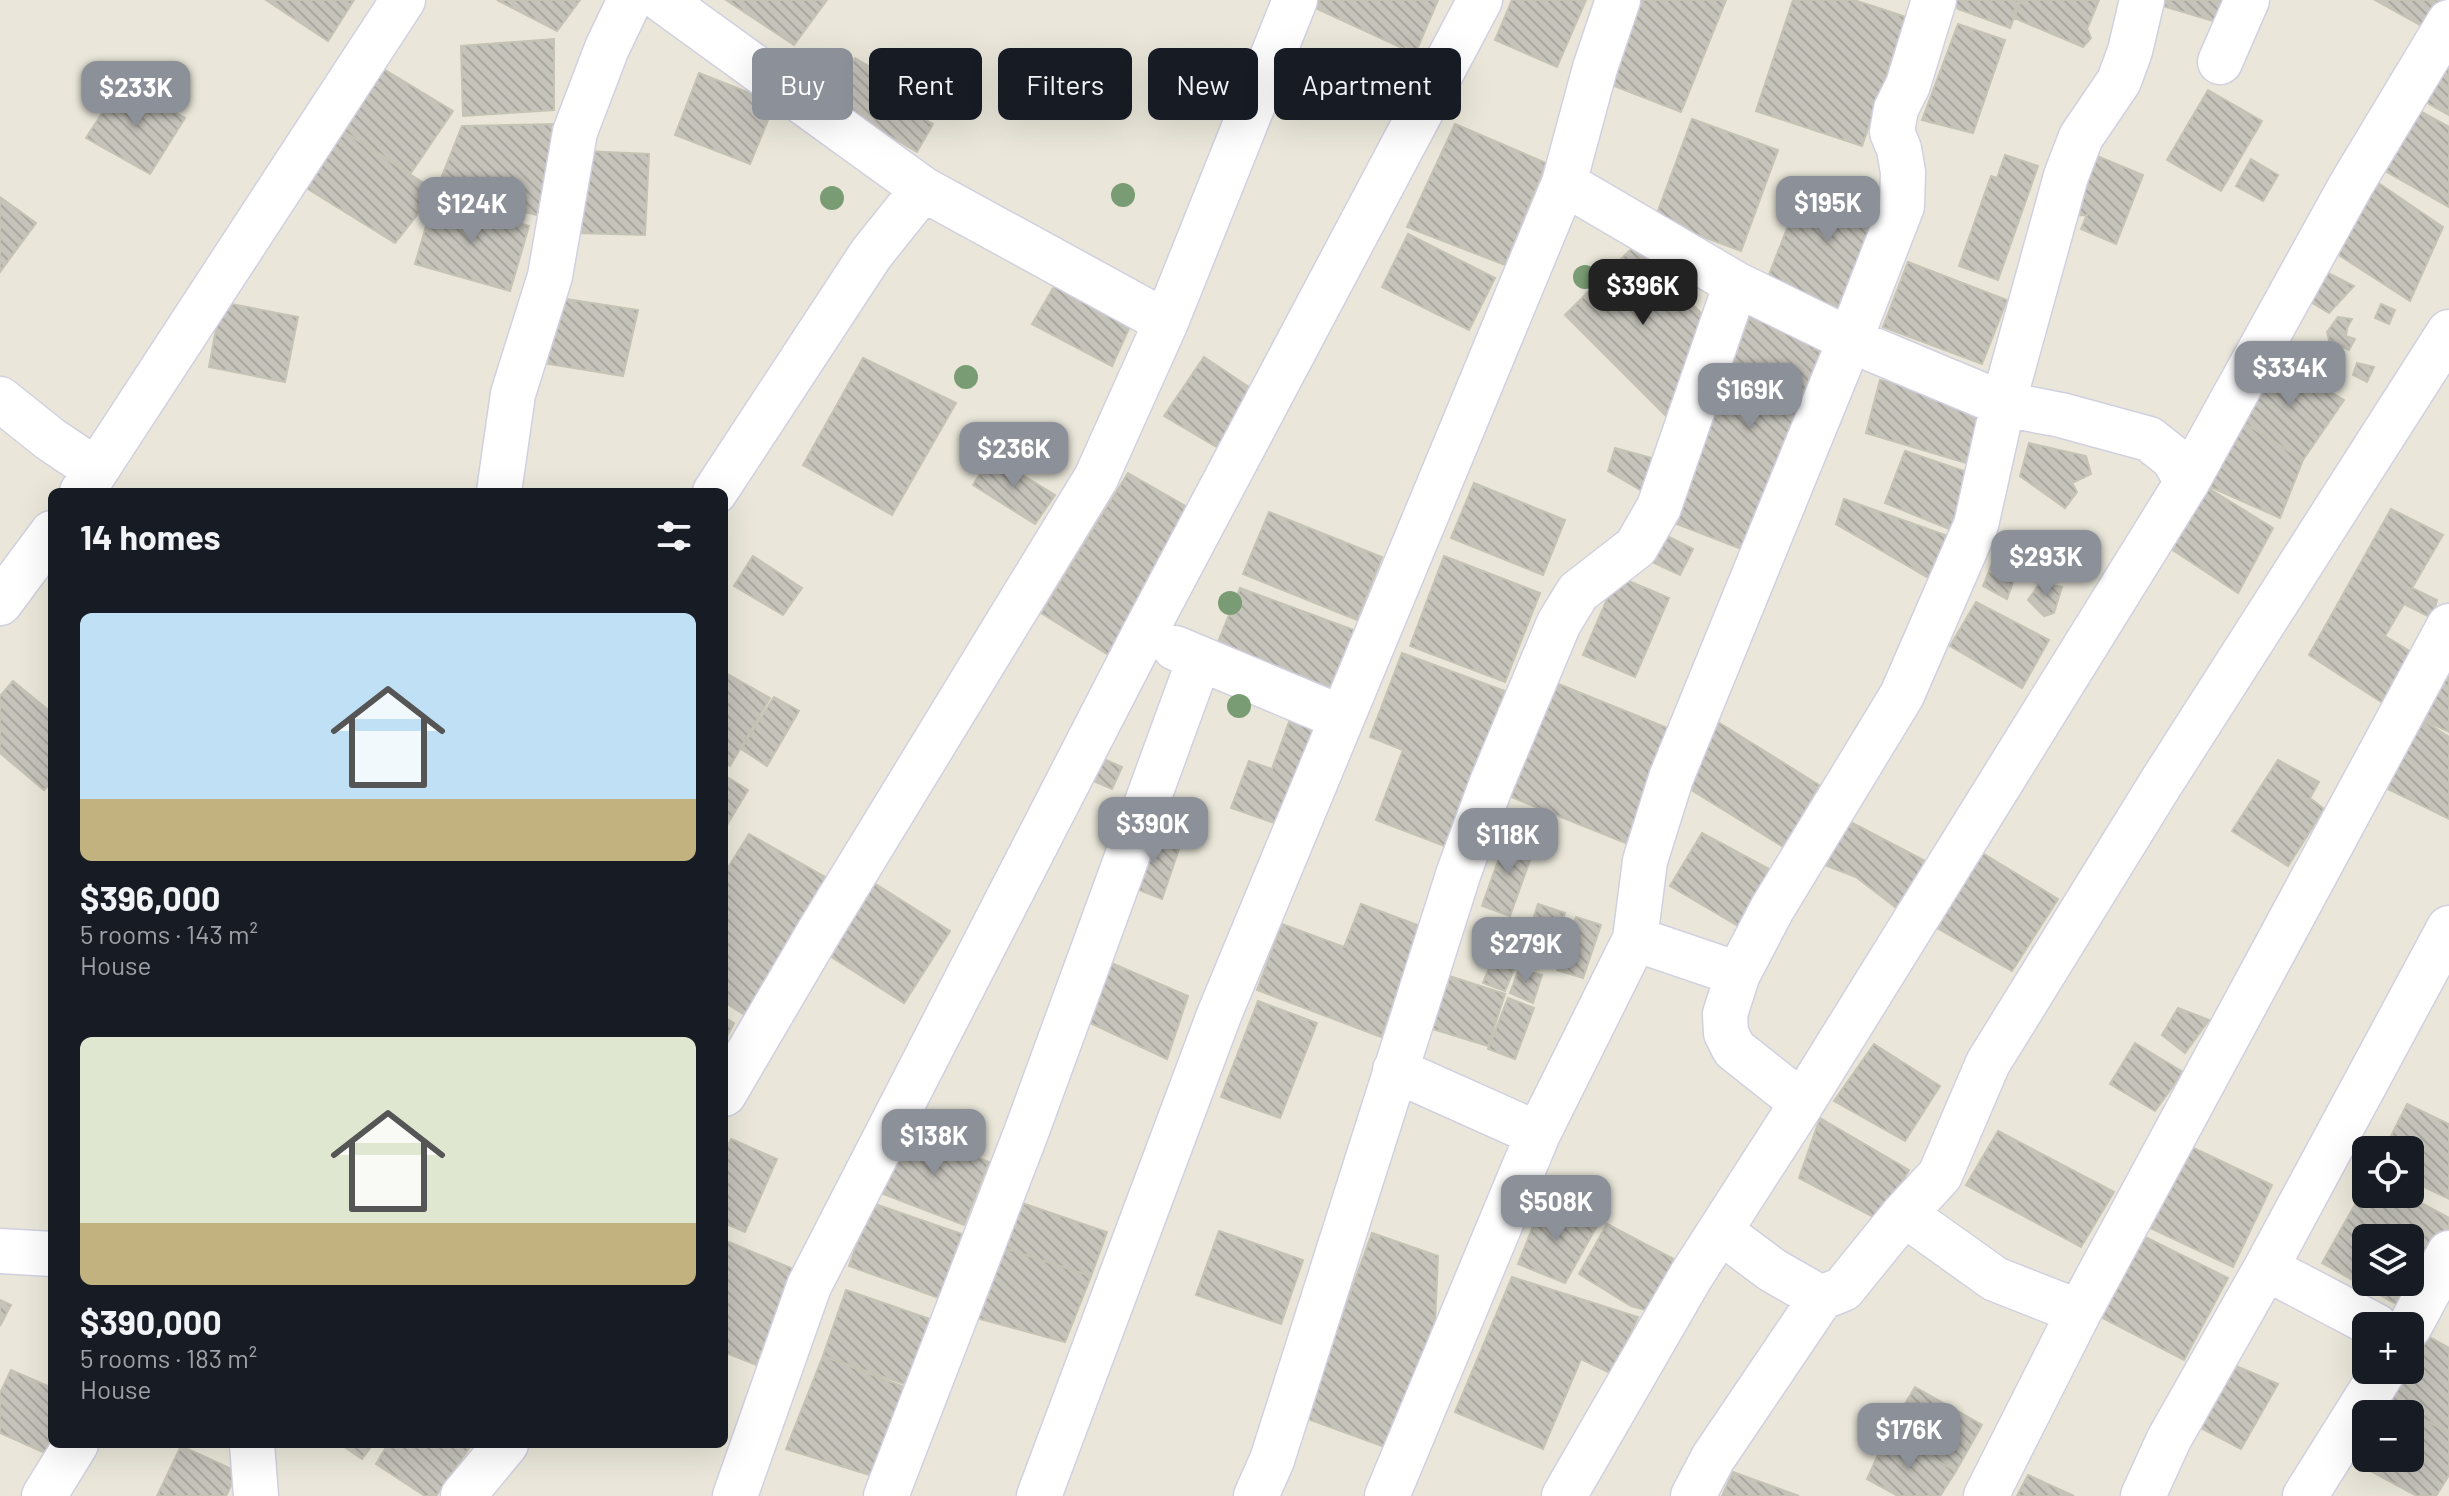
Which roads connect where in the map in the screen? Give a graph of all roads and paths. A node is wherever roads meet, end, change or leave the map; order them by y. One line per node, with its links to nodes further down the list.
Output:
1 (403, 0): 20 (street)
2 (630, 0): 22 (street)
3 (662, 0): 13 (street)
4 (1295, 0): 15 (street)
5 (1480, 0): 27 (street)
6 (1618, 0): 12 (street)
7 (1934, 0): 17 (street)
8 (2142, 0): 19 (street)
9 (2247, 0): 11 (street)
10 (2449, 22): 21 (street)
11 (2220, 62)
12 (1564, 183): 14 (street); 29 (street)
13 (923, 189): 15 (street); 23 (street)
14 (1736, 284): 17 (street); 33 (street)
15 (1166, 322): 34 (street)
16 (2449, 332): 37 (street)
17 (1850, 340): 19 (street); 31 (street)
18 (0, 399): 20 (street)
19 (2003, 404): 21 (street); 32 (street)
20 (89, 481)
21 (2187, 482): 35 (street)
22 (500, 488)
23 (718, 488)
24 (48, 538): 25 (street)
25 (0, 603)
26 (2449, 626): 44 (street)
27 (1144, 634): 28 (street); 54 (street)
28 (1199, 660): 29 (street); 55 (street)
29 (1342, 718): 56 (street)
30 (2449, 928): 42 (street)
31 (1635, 939): 32 (street); 36 (street)
32 (1738, 974): 35 (street)
33 (1395, 1070): 36 (street); 57 (street)
34 (728, 1087)
35 (1802, 1103): 38 (street)
36 (1538, 1134): 58 (street)
37 (1904, 1214): 43 (street); 44 (street)
38 (1720, 1231): 43 (street); 59 (street)
39 (0, 1251): 41 (street)
40 (2449, 1253): 45 (street)
41 (48, 1254)
42 (2266, 1268): 46 (street); 62 (street)
43 (1821, 1298): 60 (street)
44 (2079, 1312): 61 (street)
45 (2417, 1312)
46 (2352, 1313)
47 (2375, 1384): 63 (street)
48 (74, 1448): 51 (street)
49 (252, 1448): 52 (street)
50 (503, 1448): 53 (street)
51 (44, 1496)
52 (256, 1496)
53 (463, 1496)
54 (735, 1496)
55 (886, 1496)
56 (1039, 1496)
57 (1256, 1496)
58 (1387, 1496)
59 (1564, 1496)
60 (1693, 1496)
61 (1986, 1496)
62 (2143, 1496)
63 (2305, 1496)

